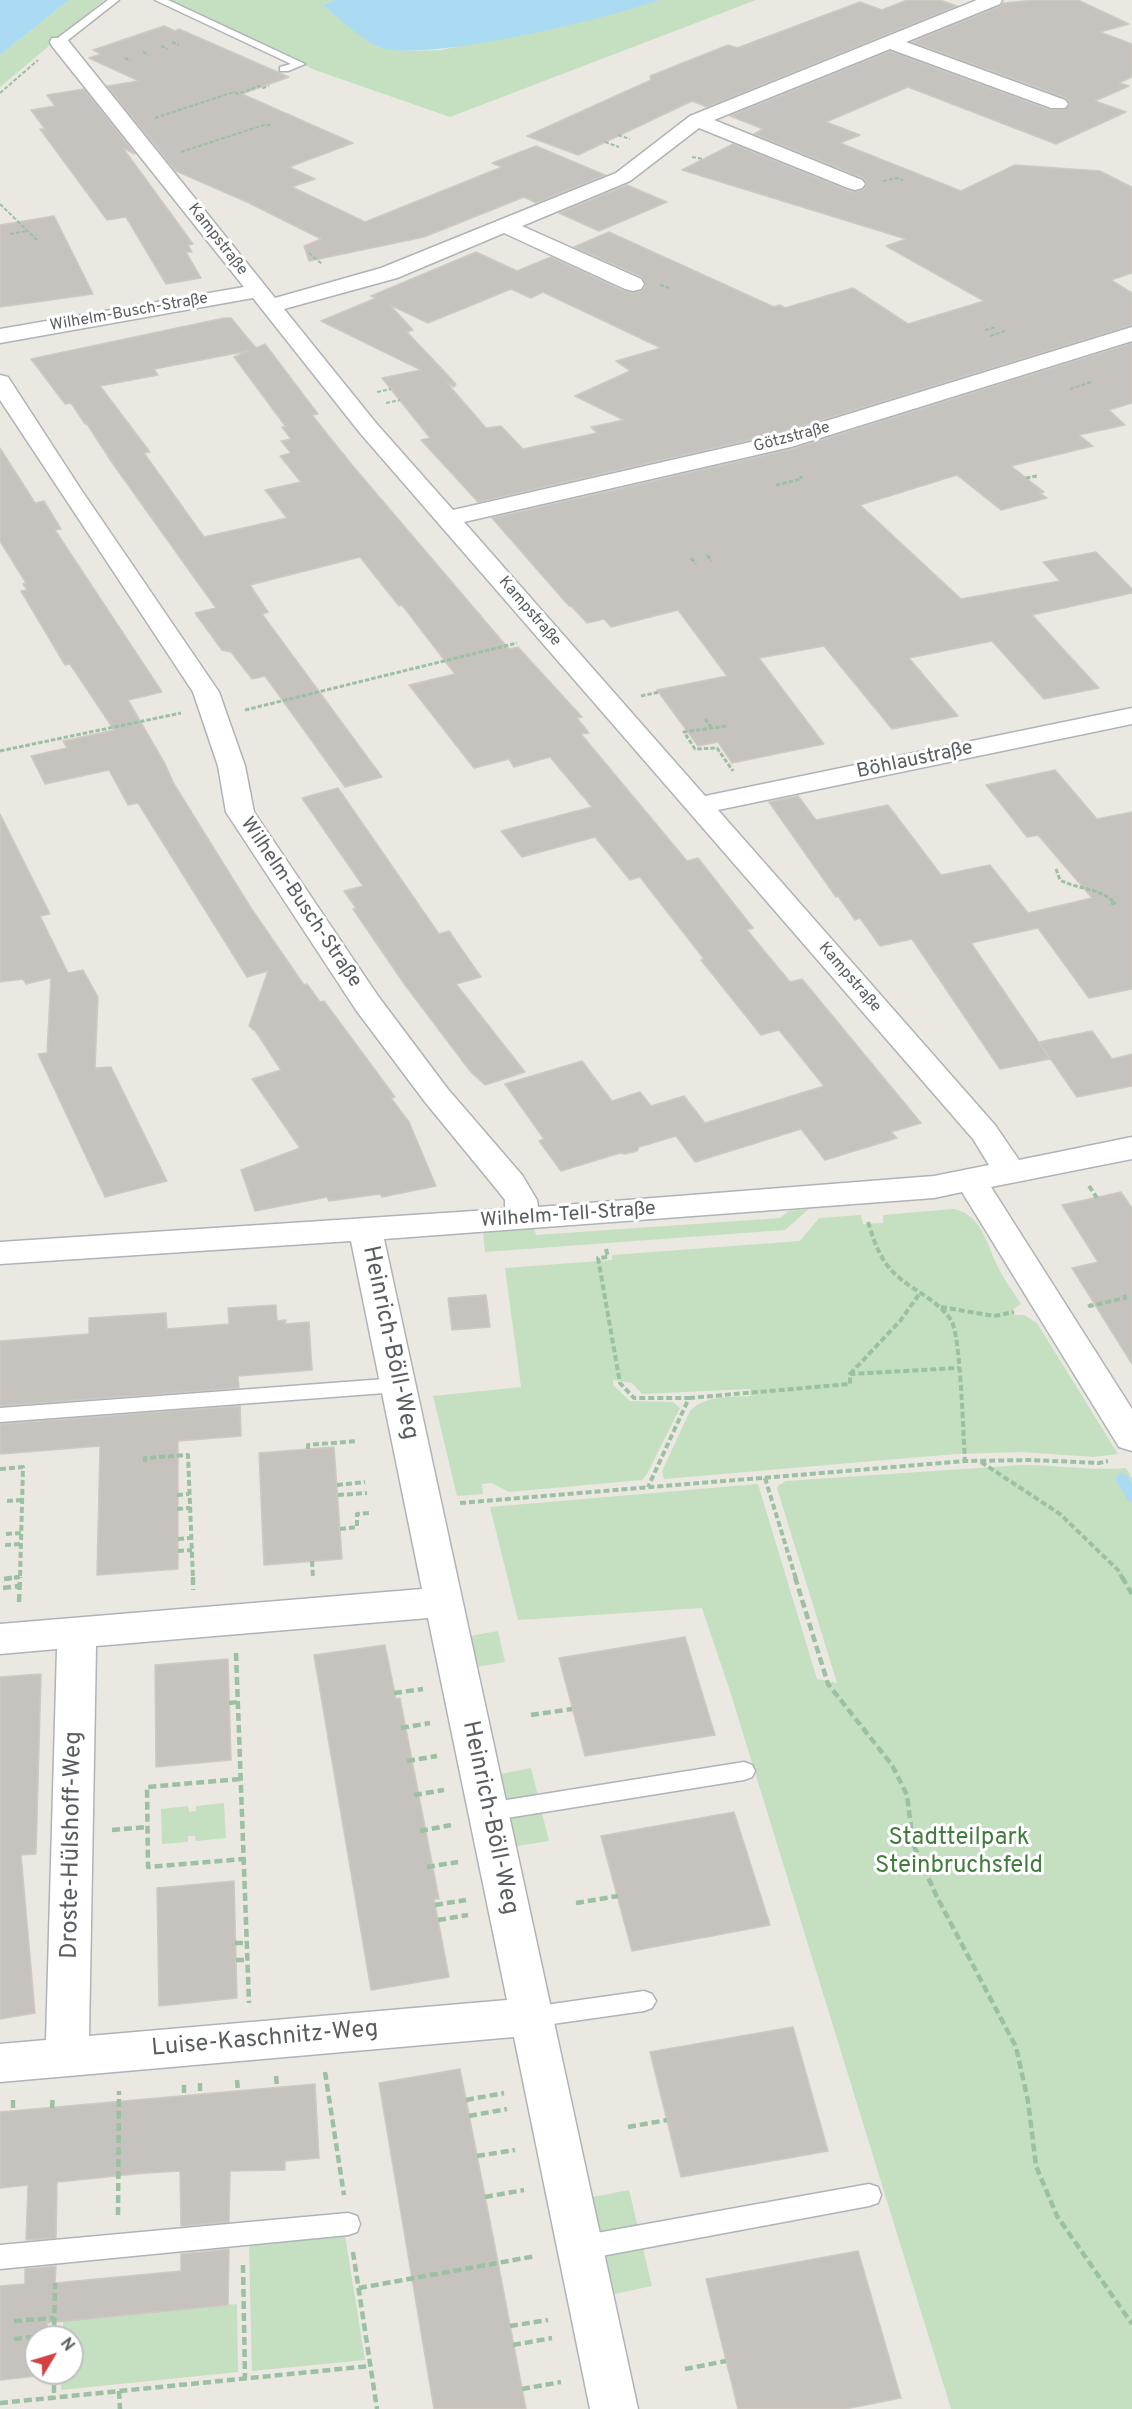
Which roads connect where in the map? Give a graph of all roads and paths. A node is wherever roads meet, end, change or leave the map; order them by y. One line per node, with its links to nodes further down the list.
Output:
1 (114, 0): 4 (lane)
2 (160, 0): 14 (lane)
3 (993, 0): 6 (street, Wilhelm-Busch-Straße)
4 (59, 42): 16 (path); 39 (street, Kampstraße)
5 (172, 42): 7 (path)
6 (889, 42): 17 (street); 19 (street, Wilhelm-Busch-Straße)
7 (179, 45)
8 (161, 46): 9 (path)
9 (168, 49)
10 (143, 52): 11 (path)
11 (149, 55)
12 (125, 58): 13 (path)
13 (131, 61)
14 (285, 69)
15 (272, 84): 18 (path)
16 (0, 93)
17 (1058, 104)
18 (152, 119)
19 (697, 120): 28 (street); 32 (street, Wilhelm-Busch-Straße)
20 (273, 125): 23 (path)
21 (605, 142): 22 (path)
22 (617, 146)
23 (180, 153)
24 (697, 159): 25 (path)
25 (703, 159)
26 (903, 180): 27 (path)
27 (880, 182)
28 (855, 184)
29 (0, 204): 30 (path)
30 (9, 212): 31 (path); 33 (path)
31 (0, 214)
32 (505, 226): 38 (street); 39 (street, Wilhelm-Busch-Straße)
33 (28, 231): 34 (path); 35 (path)
34 (10, 234)
35 (37, 240)
36 (309, 253): 37 (path)
37 (325, 266)
38 (633, 284)
39 (264, 299): 44 (street, Wilhelm-Busch-Straße); 55 (street, Kampstraße)
40 (996, 327): 41 (path)
41 (985, 330)
42 (1005, 331): 45 (path)
43 (1132, 334): 55 (street, Götzstraße)
44 (0, 336)
45 (990, 336)
46 (0, 382): 75 (street, Wilhelm-Busch-Straße)
47 (1091, 382): 49 (path)
48 (391, 389): 50 (path)
49 (1071, 389)
50 (386, 390)
51 (801, 476): 54 (path)
52 (1036, 476): 53 (path)
53 (1026, 478)
54 (776, 484)
55 (447, 519): 69 (street, Kampstraße)
56 (707, 555): 58 (path)
57 (691, 558): 59 (path)
58 (712, 561)
59 (696, 564)
60 (518, 642): 61 (path)
61 (256, 707)
62 (184, 713): 67 (path)
63 (1132, 716): 69 (street, Böhlaustraße)
64 (705, 719): 66 (path)
65 (726, 726): 66 (path)
66 (711, 727): 68 (path)
67 (0, 751)
68 (735, 774)
69 (698, 806): 73 (street, Kampstraße)
70 (1056, 869): 71 (path)
71 (1109, 905)
72 (1132, 1148): 73 (street, Wilhelm-Tell-Straße)
73 (1011, 1173): 74 (street, Wilhelm-Tell-Straße)
74 (971, 1181): 75 (street, Wilhelm-Tell-Straße); 92 (street)
75 (523, 1220): 77 (street, Wilhelm-Tell-Straße)
76 (879, 1221): 80 (path)
77 (365, 1228): 79 (street, Wilhelm-Tell-Straße); 87 (street, Heinrich-Böll-Weg)
78 (606, 1249): 88 (path)
79 (0, 1253)
80 (920, 1293): 83 (path); 86 (path)
81 (1124, 1295): 82 (path)
82 (1087, 1301)
83 (941, 1307): 84 (path); 85 (path)
84 (1022, 1310)
85 (959, 1368): 86 (path); 93 (path)
86 (850, 1374): 88 (path)
87 (398, 1385): 89 (lane); 107 (street, Heinrich-Böll-Weg)
88 (689, 1398): 100 (path)
89 (0, 1414)
90 (357, 1441): 91 (path)
91 (309, 1449)
92 (1120, 1450): 94 (path)
93 (965, 1461): 94 (path); 97 (path)
94 (979, 1461): 124 (path)
95 (145, 1462): 102 (path)
96 (0, 1469): 105 (path)
97 (765, 1478): 100 (path); 190 (path)
98 (365, 1482): 99 (path)
99 (337, 1485)
100 (648, 1487): 107 (path)
101 (367, 1493): 104 (path)
102 (189, 1494): 103 (path); 108 (path)
103 (177, 1495)
104 (338, 1495)
105 (22, 1500): 106 (path); 112 (path)
106 (7, 1501)
107 (424, 1507): 125 (street, Heinrich-Böll-Weg)
108 (190, 1508): 109 (path); 114 (path)
109 (177, 1509)
110 (370, 1513): 111 (path)
111 (340, 1529)
112 (21, 1533): 113 (path); 116 (path)
113 (6, 1534)
114 (191, 1538): 115 (path); 118 (path)
115 (177, 1539)
116 (21, 1544): 117 (path); 120 (path)
117 (5, 1545)
118 (192, 1550): 119 (path); 127 (path)
119 (178, 1551)
120 (20, 1577): 121 (path); 122 (path)
121 (4, 1579)
122 (20, 1587): 123 (path); 129 (path)
123 (3, 1588)
124 (1132, 1594)
125 (444, 1602): 126 (street); 146 (street, Heinrich-Böll-Weg)
126 (235, 1620): 127 (street); 131 (path)
127 (195, 1623): 128 (street)
128 (77, 1633): 129 (street); 166 (street, Droste-Hülshoff-Weg)
129 (9, 1639)
130 (423, 1689): 133 (path)
131 (237, 1690): 132 (path); 134 (path)
132 (229, 1691)
133 (394, 1693)
134 (238, 1702): 135 (path); 143 (path)
135 (229, 1703)
136 (572, 1709): 137 (path)
137 (531, 1715)
138 (430, 1723): 139 (path)
139 (401, 1728)
140 (436, 1756): 141 (path)
141 (407, 1761)
142 (744, 1771): 146 (lane)
143 (240, 1779): 149 (path); 149 (path)
144 (444, 1790): 145 (path)
145 (414, 1796)
146 (488, 1812): 163 (street, Heinrich-Böll-Weg)
147 (451, 1826): 148 (path)
148 (420, 1831)
149 (243, 1859): 159 (path)
150 (458, 1862): 151 (path)
151 (427, 1867)
152 (618, 1896): 154 (path)
153 (466, 1900): 155 (path)
154 (576, 1903)
155 (435, 1905)
156 (468, 1915): 157 (path)
157 (438, 1920)
158 (235, 1943): 159 (path)
159 (247, 1943): 161 (path)
160 (236, 1960): 161 (path)
161 (248, 1960): 164 (path)
162 (644, 2001): 163 (lane)
163 (531, 2017): 164 (street, Luise-Kaschnitz-Weg); 182 (street, Heinrich-Böll-Weg)
164 (250, 2042): 165 (street, Luise-Kaschnitz-Weg)
165 (119, 2053): 166 (street, Luise-Kaschnitz-Weg); 181 (path)
166 (67, 2057): 167 (street, Luise-Kaschnitz-Weg)
167 (0, 2063)
168 (504, 2093): 169 (path)
169 (466, 2100)
170 (507, 2109): 171 (path)
171 (470, 2116)
172 (667, 2120): 173 (path)
173 (628, 2127)
174 (515, 2150): 175 (path)
175 (477, 2156)
176 (524, 2190): 178 (path)
177 (869, 2195): 182 (lane)
178 (485, 2197)
179 (348, 2224): 180 (lane)
180 (243, 2234): 181 (lane); 200 (path)
181 (118, 2246): 183 (lane)
182 (580, 2248): 208 (street, Heinrich-Böll-Weg)
183 (56, 2252): 185 (lane); 187 (path)
184 (536, 2256): 186 (path)
185 (0, 2257)
186 (358, 2288)
187 (54, 2318): 189 (path); 191 (path)
188 (548, 2320): 192 (path)
189 (14, 2321)
190 (1132, 2324)
191 (54, 2325)
192 (510, 2326)
193 (24, 2338): 195 (path)
194 (552, 2338): 196 (path)
195 (14, 2339)
196 (513, 2345)
197 (726, 2361): 199 (path)
198 (370, 2366): 200 (path)
199 (685, 2369)
200 (244, 2378): 204 (path)
201 (561, 2382): 203 (path)
202 (54, 2385): 205 (path)
203 (522, 2389)
204 (119, 2391): 205 (path); 207 (path)
205 (54, 2398): 206 (path)
206 (0, 2403)
207 (120, 2409)
208 (614, 2409)

